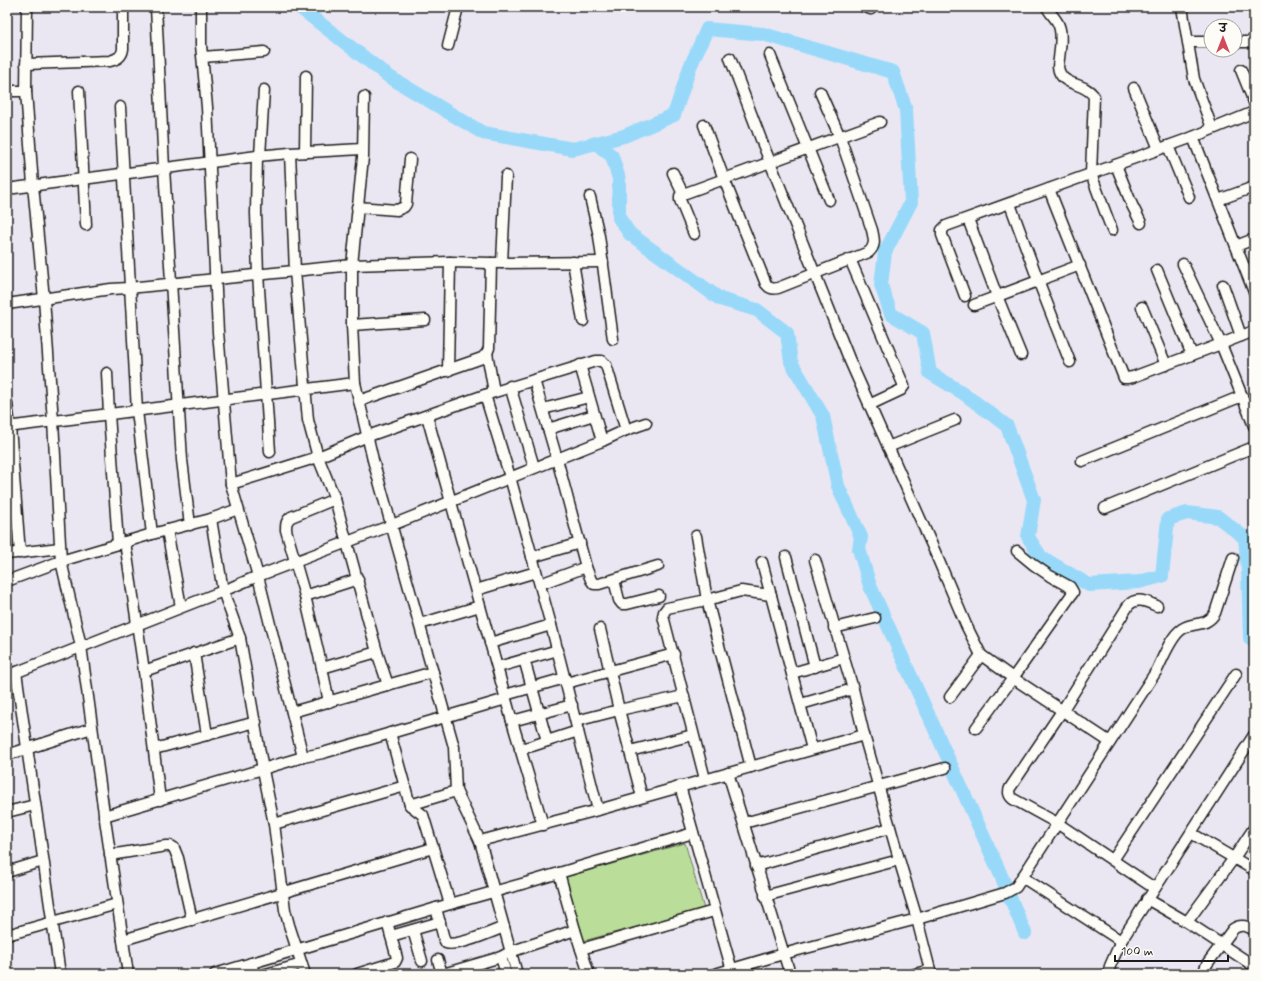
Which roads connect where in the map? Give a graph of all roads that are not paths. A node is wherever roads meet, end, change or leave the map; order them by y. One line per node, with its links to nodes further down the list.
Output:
1 (27, 7): 17 (street)
2 (123, 7): 17 (street)
3 (156, 7): 45 (street)
4 (201, 7): 15 (street)
5 (458, 7): 12 (street)
6 (1047, 7): 48 (street)
7 (1182, 7): 8 (street)
8 (1189, 42): 9 (street); 32 (street)
9 (1203, 42)
10 (1243, 42): 11 (street)
11 (1254, 42)
12 (448, 46)
13 (264, 52): 15 (street)
14 (770, 55): 35 (street)
15 (203, 57): 43 (street)
16 (730, 58): 42 (street)
17 (26, 64): 23 (street)
18 (1241, 70): 27 (street)
19 (306, 76): 38 (street)
20 (1134, 88): 36 (street)
21 (264, 90): 40 (street)
22 (7, 91): 23 (street)
23 (26, 91): 52 (street)
24 (79, 91): 50 (street)
25 (820, 92): 33 (street)
26 (364, 97): 37 (street)
27 (1254, 102)
28 (120, 108): 47 (street)
29 (1254, 112): 32 (street)
30 (880, 122): 33 (street)
31 (704, 125): 51 (street)
32 (1212, 128): 34 (street)
33 (840, 137): 35 (street); 70 (street)
34 (1193, 137): 36 (street); 60 (street)
35 (807, 148): 42 (street); 59 (street)
36 (1164, 148): 44 (street); 58 (street)
37 (362, 149): 38 (street); 62 (street)
38 (305, 152): 39 (street)
39 (290, 153): 40 (street); 80 (street)
40 (259, 156): 43 (street); 82 (street)
41 (410, 159): 62 (street)
42 (770, 162): 51 (street); 81 (street)
43 (209, 163): 45 (street); 83 (street)
44 (1116, 165): 48 (street); 64 (street)
45 (164, 168): 47 (street); 85 (street)
46 (673, 172): 56 (street)
47 (123, 173): 50 (street); 88 (street)
48 (1091, 174): 55 (street); 66 (street)
49 (506, 176): 75 (street)
50 (83, 178): 52 (street); 65 (street)
51 (724, 179): 56 (street); 81 (street)
52 (33, 185): 54 (street); 91 (street)
53 (1254, 187): 60 (street)
54 (7, 189)
55 (1049, 189): 61 (street); 78 (street)
56 (683, 194): 67 (street)
57 (590, 197): 73 (street)
58 (1189, 197)
59 (829, 200)
60 (1218, 200): 69 (street)
61 (1010, 204): 63 (street); 84 (street)
62 (357, 207): 77 (street)
63 (968, 219): 89 (street); 90 (street)
64 (1141, 223)
65 (86, 225)
66 (1112, 230)
67 (694, 234)
68 (1254, 239): 69 (street)
69 (1236, 246): 87 (street)
70 (850, 259): 81 (street); 122 (street)
71 (450, 262): 74 (street); 77 (street); 108 (street)
72 (573, 262): 73 (street); 75 (street); 96 (street)
73 (603, 262): 100 (street)
74 (491, 263): 75 (street); 102 (street)
75 (502, 263)
76 (1184, 264): 101 (street)
77 (352, 265): 80 (street); 97 (street)
78 (1080, 265): 84 (street); 107 (street)
79 (1157, 270): 104 (street)
80 (295, 271): 82 (street); 113 (street)
81 (815, 273): 122 (street)
82 (258, 274): 83 (street); 115 (street)
83 (216, 279): 85 (street); 118 (street)
84 (1038, 280): 90 (street); 105 (street)
85 (171, 284): 88 (street); 121 (street)
86 (1223, 285): 99 (street)
87 (1253, 287)
88 (129, 288): 91 (street); 124 (street)
89 (965, 296)
90 (997, 296): 93 (street); 103 (street)
91 (44, 299): 92 (street); 129 (street)
92 (7, 304)
93 (974, 305)
94 (1142, 307): 107 (street)
95 (425, 320): 97 (street)
96 (583, 321)
97 (352, 325): 111 (street)
98 (1254, 331): 99 (street)
99 (1241, 336): 101 (street)
100 (613, 339)
101 (1221, 344): 104 (street); 116 (street)
102 (487, 353): 108 (street); 114 (street)
103 (1021, 355)
104 (1192, 355): 107 (street)
105 (1070, 362)
106 (580, 365): 110 (street); 117 (street); 134 (street)
107 (1166, 365)
108 (448, 371): 119 (street)
109 (107, 373): 125 (street)
110 (534, 380): 112 (street); 123 (street)
111 (355, 383): 113 (street); 119 (street)
112 (510, 386): 114 (street); 143 (street)
113 (304, 389): 115 (street); 140 (street)
114 (489, 393): 126 (street); 144 (street)
115 (267, 394): 118 (street); 139 (street)
116 (1242, 396): 131 (street); 142 (street)
117 (589, 397): 123 (street); 127 (street)
118 (224, 399): 121 (street); 145 (street)
119 (359, 401): 135 (street)
120 (7, 403): 132 (street)
121 (178, 405): 124 (street); 151 (street)
122 (870, 405): 137 (street)
123 (543, 409): 133 (street)
124 (137, 411): 125 (street); 154 (street)
125 (109, 414): 129 (street); 157 (street)
126 (427, 416): 135 (street); 147 (street)
127 (594, 416): 133 (street); 136 (street)
128 (955, 420): 137 (street)
129 (53, 421): 132 (street); 159 (street)
130 (646, 423): 134 (street)
131 (1254, 426)
132 (9, 427): 161 (street)
133 (548, 429): 141 (street)
134 (626, 430): 136 (street)
135 (368, 436): 140 (street); 152 (street)
136 (602, 441): 141 (street)
137 (888, 447): 200 (street)
138 (1254, 447): 148 (street)
139 (270, 452)
140 (318, 457): 145 (street); 146 (street)
141 (557, 458): 143 (street); 158 (street)
142 (1082, 461)
143 (534, 467): 144 (street)
144 (510, 477): 147 (street); 163 (street)
145 (231, 484): 149 (street)
146 (335, 499): 156 (street); 168 (street)
147 (451, 502): 152 (street); 178 (street)
148 (1105, 508)
149 (238, 509): 150 (street); 173 (street)
150 (211, 519): 151 (street); 179 (street)
151 (190, 525): 153 (street)
152 (392, 525): 156 (street); 189 (street)
153 (167, 530): 154 (street); 186 (street)
154 (152, 534): 157 (street)
155 (696, 536): 183 (street)
156 (347, 542): 168 (street); 174 (street)
157 (122, 543): 167 (street); 188 (street)
158 (580, 543): 163 (street); 171 (street)
159 (60, 548): 161 (street); 167 (street)
160 (1017, 551): 212 (street)
161 (20, 553): 162 (street)
162 (7, 554)
163 (532, 557): 172 (street)
164 (786, 557): 203 (street)
165 (1233, 558): 239 (street)
166 (815, 560): 191 (street)
167 (61, 561): 176 (street); 195 (street)
168 (295, 562): 173 (street); 181 (street)
169 (762, 562): 180 (street)
170 (658, 566): 175 (street)
171 (586, 567): 175 (street); 177 (street)
172 (536, 572): 177 (street); 178 (street)
173 (258, 576): 179 (street); 225 (street)
174 (358, 579): 181 (street); 197 (street)
175 (614, 580): 182 (street)
176 (7, 581)
177 (540, 584): 190 (street)
178 (476, 590): 184 (street)
179 (223, 591): 186 (street); 193 (street)
180 (771, 595): 183 (street); 209 (street)
181 (305, 596): 205 (street)
182 (659, 596)
183 (707, 600): 199 (street); 247 (street)
184 (480, 606): 189 (street); 194 (street)
185 (1157, 606): 224 (street)
186 (181, 607): 188 (street)
187 (875, 618): 191 (street)
188 (138, 624): 195 (street); 206 (street)
189 (420, 624): 208 (street)
190 (551, 625): 194 (street); 196 (street)
191 (834, 628): 201 (street)
192 (600, 629): 207 (street)
193 (240, 638): 198 (street); 229 (street)
194 (490, 643): 204 (street)
195 (81, 646): 210 (street); 231 (street)
196 (558, 650): 202 (street); 213 (street)
197 (377, 652): 205 (street); 214 (street)
198 (194, 653): 206 (street); 234 (street)
199 (674, 654): 207 (street); 217 (street)
200 (981, 655): 212 (street); 219 (street)
201 (844, 658): 203 (street); 216 (street)
202 (524, 659): 204 (street); 215 (street)
203 (815, 666): 209 (street)
204 (498, 667): 218 (street)
205 (322, 668): 220 (street)
206 (144, 670): 242 (street)
207 (610, 671): 213 (street); 223 (street)
208 (433, 672): 214 (street); 227 (street)
209 (792, 673): 221 (street)
210 (12, 674): 240 (street)
211 (1236, 674): 276 (street)
212 (1013, 678): 224 (street); 232 (street)
213 (566, 680): 215 (street); 222 (street)
214 (388, 685): 220 (street)
215 (532, 687): 218 (street); 226 (street)
216 (853, 689): 221 (street); 236 (street)
217 (684, 696): 223 (street); 235 (street)
218 (506, 697): 227 (street); 228 (street)
219 (950, 697)
220 (328, 702): 225 (street)
221 (800, 704): 243 (street)
222 (572, 705): 226 (street); 230 (street)
223 (619, 710): 230 (street); 244 (street)
224 (1062, 711): 239 (street); 264 (street)
225 (292, 712): 246 (street)
226 (539, 713): 228 (street); 238 (street)
227 (446, 717): 233 (street); 255 (street)
228 (512, 721): 241 (street)
229 (256, 722): 234 (street); 249 (street)
230 (577, 726): 238 (street); 260 (street)
231 (92, 728): 240 (street); 262 (street)
232 (976, 728)
233 (390, 733): 246 (street); 252 (street)
234 (207, 735): 242 (street)
235 (693, 735): 244 (street); 251 (street)
236 (864, 735): 243 (street); 254 (street)
237 (1254, 735): 270 (street)
238 (547, 741): 241 (street)
239 (1110, 742): 264 (street)
240 (28, 748): 245 (street); 258 (street)
241 (520, 749): 266 (street)
242 (154, 750): 257 (street)
243 (812, 750): 247 (street)
244 (630, 751): 256 (street)
245 (7, 755)
246 (303, 757): 249 (street)
247 (751, 767): 250 (street)
248 (945, 768): 254 (street)
249 (263, 770): 257 (street); 265 (street)
250 (728, 773): 251 (street); 263 (street)
251 (705, 779): 253 (street)
252 (405, 786): 259 (street); 265 (street)
253 (680, 786): 256 (street); 269 (street)
254 (878, 787): 263 (street); 267 (street)
255 (456, 790): 259 (street); 271 (street)
256 (642, 797): 260 (street)
257 (160, 800): 262 (street)
258 (36, 805): 261 (street); 277 (street)
259 (410, 805): 272 (street)
260 (598, 810): 266 (street)
261 (7, 812)
262 (104, 816): 273 (street)
263 (744, 823): 278 (street)
264 (1057, 823): 276 (street); 282 (street)
265 (274, 824): 285 (street)
266 (543, 825): 271 (street)
267 (890, 828): 275 (street); 278 (street)
268 (1254, 828): 274 (street)
269 (693, 833): 281 (street); 291 (street)
270 (1191, 833): 274 (street); 283 (street)
271 (480, 842): 284 (street)
272 (433, 848): 285 (street); 289 (street)
273 (110, 855): 288 (street); 293 (street)
274 (1234, 858): 279 (street); 297 (street)
275 (899, 860): 286 (street); 292 (street)
276 (1113, 860): 283 (street)
277 (43, 861): 280 (street); 294 (street)
278 (756, 866): 286 (street)
279 (1254, 870)
280 (7, 872)
281 (559, 873): 284 (street); 300 (street)
282 (1022, 877): 292 (street); 305 (street)
283 (1154, 888): 287 (street)
284 (494, 891): 289 (street); 298 (street)
285 (283, 893): 293 (street); 308 (street)
286 (765, 896): 309 (street)
287 (1147, 899): 297 (street); 305 (street)
288 (117, 904): 294 (street); 304 (street)
289 (450, 904): 290 (street)
290 (436, 908): 295 (street); 296 (street)
291 (714, 911): 307 (street); 317 (street)
292 (917, 919): 309 (street); 318 (street)
293 (192, 920): 304 (street)
294 (53, 922): 302 (street); 319 (street)
295 (387, 922): 303 (street); 308 (street)
296 (440, 922): 298 (street); 299 (street)
297 (1187, 922): 306 (street)
298 (504, 927): 310 (street)
299 (413, 930): 303 (street); 312 (street)
300 (575, 930): 307 (street); 310 (street)
301 (1254, 930): 306 (street)
302 (7, 935)
303 (391, 936): 325 (street)
304 (123, 940): 320 (street)
305 (1121, 941): 333 (street)
306 (1222, 945): 315 (street); 334 (street)
307 (581, 949): 329 (street)
308 (297, 950): 313 (street); 314 (street)
309 (783, 954): 317 (street); 331 (street)
310 (506, 955): 326 (street); 327 (street); 328 (street)
311 (438, 960): 326 (street)
312 (422, 961)
313 (250, 963): 321 (street); 322 (street)
314 (302, 964): 316 (street); 324 (street)
315 (1254, 966)
316 (279, 972): 323 (street)
317 (732, 972): 330 (street)
318 (931, 972): 332 (street)
319 (60, 974)
320 (128, 974)
321 (215, 974)
322 (254, 974)
323 (266, 974)
324 (305, 974)
325 (357, 974)
326 (443, 974)
327 (506, 974)
328 (517, 974)
329 (589, 974)
330 (715, 974)
331 (790, 974)
332 (915, 974)
333 (1108, 974)
334 (1203, 974)

